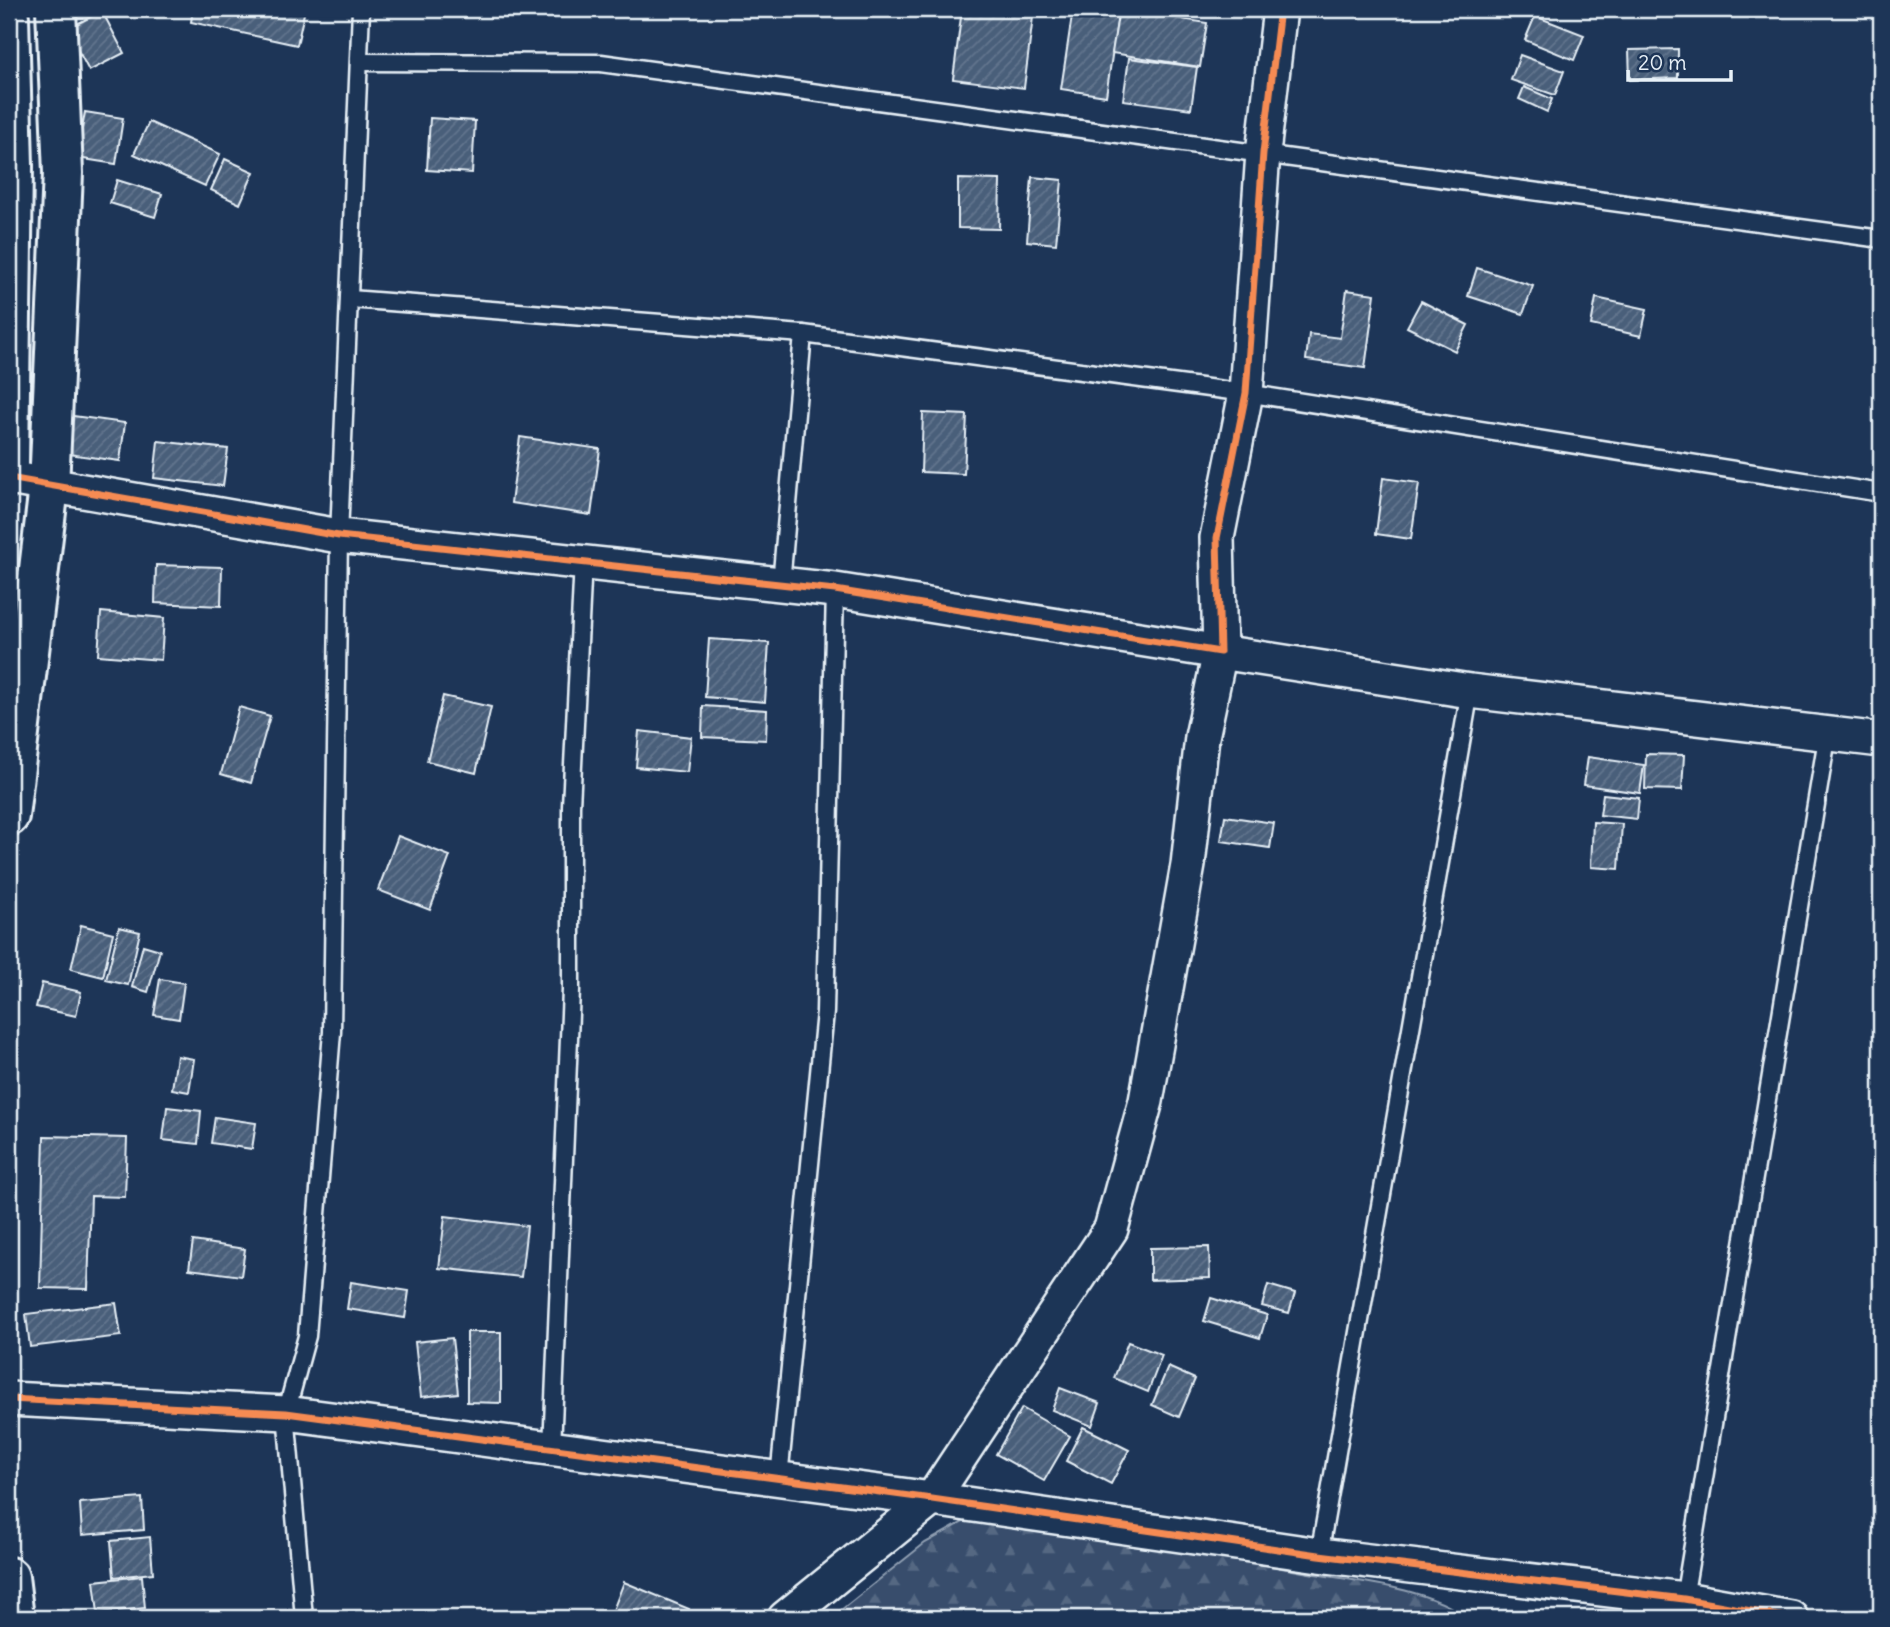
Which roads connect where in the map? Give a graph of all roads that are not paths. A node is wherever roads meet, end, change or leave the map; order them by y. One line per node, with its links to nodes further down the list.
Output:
1 (56, 9): 13 (main road)
2 (361, 9): 5 (lane)
3 (1280, 9): 6 (street)
4 (9, 17): 11 (main road)
5 (360, 62): 6 (lane); 8 (lane)
6 (1263, 153): 7 (lane); 10 (street)
7 (1881, 239)
8 (350, 299): 9 (lane); 15 (lane)
9 (803, 334): 10 (lane); 17 (lane)
10 (1246, 393): 14 (lane); 19 (street)
11 (9, 464)
12 (9, 478): 13 (street)
13 (50, 487): 15 (street); 23 (main road)
14 (1881, 493)
15 (339, 536): 16 (street); 25 (lane)
16 (583, 561): 17 (street); 26 (lane)
17 (781, 584): 18 (street)
18 (835, 590): 19 (street); 27 (lane)
19 (1220, 652): 20 (street); 28 (street)
20 (1470, 691): 21 (street); 29 (lane)
21 (1828, 732): 22 (street); 31 (lane)
22 (1881, 740)
23 (9, 816)
24 (9, 1399): 25 (street)
25 (286, 1413): 26 (street); 33 (lane)
26 (552, 1448): 27 (street)
27 (779, 1478): 28 (street)
28 (932, 1499): 29 (street); 34 (street)
29 (1319, 1555): 31 (street)
30 (9, 1577): 32 (main road)
31 (1684, 1599): 35 (street)
32 (14, 1618)
33 (304, 1618)
34 (785, 1618)
35 (1791, 1618)

